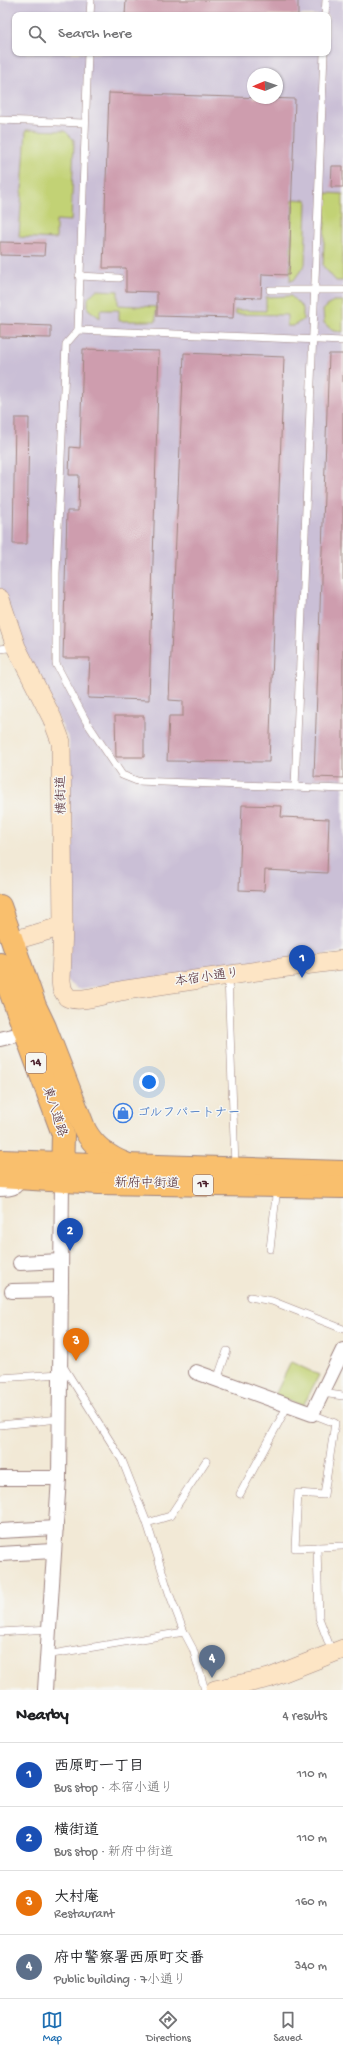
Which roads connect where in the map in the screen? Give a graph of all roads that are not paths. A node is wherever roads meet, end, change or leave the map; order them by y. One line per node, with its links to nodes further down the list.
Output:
1 (91, 0): 3 (lane)
2 (326, 0): 4 (lane)
3 (90, 12)
4 (325, 12)
5 (88, 56): 8 (lane)
6 (324, 56): 11 (lane)
7 (0, 120): 8 (lane)
8 (84, 123): 9 (lane)
9 (79, 276): 10 (lane); 14 (lane)
10 (119, 278)
11 (314, 289): 12 (lane); 13 (lane); 15 (lane)
12 (270, 290)
13 (343, 290)
14 (78, 330): 15 (lane); 19 (lane)
15 (312, 340): 16 (lane); 19 (lane)
16 (343, 341)
17 (0, 599): 18 (street, 横街道)
18 (8, 648): 22 (street, 横街道)
19 (295, 787): 20 (lane)
20 (343, 788)
21 (0, 906): 23 (main road, 東八道路 / 14)
22 (63, 926): 23 (street); 27 (street, 横街道)
23 (12, 941): 28 (main road, 東八道路 / 14)
24 (343, 960): 26 (street, 本宿小通り)
25 (0, 964): 29 (main road, 東八道路 / 14)
26 (228, 974): 27 (street, 本宿小通り); 33 (lane)
27 (72, 1000)
28 (35, 1006): 32 (main road, 東八道路 / 14); 34 (main road, 東八道路 / 14)
29 (25, 1033): 30 (street); 34 (main road, 東八道路 / 14)
30 (0, 1039)
31 (0, 1161): 34 (main road, 新府中街道 / 17)
32 (129, 1165): 33 (main road, 新府中街道 / 17); 34 (main road, 新府中街道 / 17)
33 (235, 1168): 35 (main road, 新府中街道 / 17)
34 (66, 1169): 36 (main road, 新府中街道 / 17); 37 (main road, 新府中街道 / 17); 41 (street)
35 (343, 1172)
36 (10, 1178): 39 (street)
37 (278, 1187): 38 (main road, 新府中街道 / 17); 40 (lane)
38 (343, 1187)
39 (0, 1189)
40 (270, 1249)
41 (62, 1261): 42 (street); 43 (street)
42 (20, 1263)
43 (61, 1290): 44 (street); 49 (street)
44 (12, 1291)
45 (250, 1297): 46 (lane)
46 (343, 1329)
47 (343, 1350): 53 (street)
48 (227, 1351): 52 (lane)
49 (60, 1368): 51 (lane); 57 (street); 63 (lane)
50 (196, 1372): 52 (street)
51 (0, 1378)
52 (217, 1380): 55 (street)
53 (322, 1393): 54 (lane); 56 (street)
54 (343, 1396)
55 (288, 1405): 56 (street); 62 (lane)
56 (312, 1414): 67 (lane)
57 (59, 1419): 58 (lane); 61 (street)
58 (0, 1425)
59 (206, 1461): 63 (lane)
60 (0, 1478): 61 (street)
61 (59, 1478): 64 (street)
62 (240, 1494)
63 (147, 1524): 72 (lane)
64 (56, 1528): 65 (street); 68 (street)
65 (0, 1531)
66 (343, 1546): 67 (lane)
67 (317, 1547): 73 (lane)
68 (53, 1551): 69 (street); 70 (street)
69 (0, 1554)
70 (49, 1629): 71 (lane); 74 (street)
71 (0, 1632)
72 (184, 1632): 74 (lane); 76 (lane)
73 (338, 1651): 77 (street)
74 (46, 1655): 75 (street)
75 (45, 1690)
76 (205, 1690)
77 (215, 1690)

